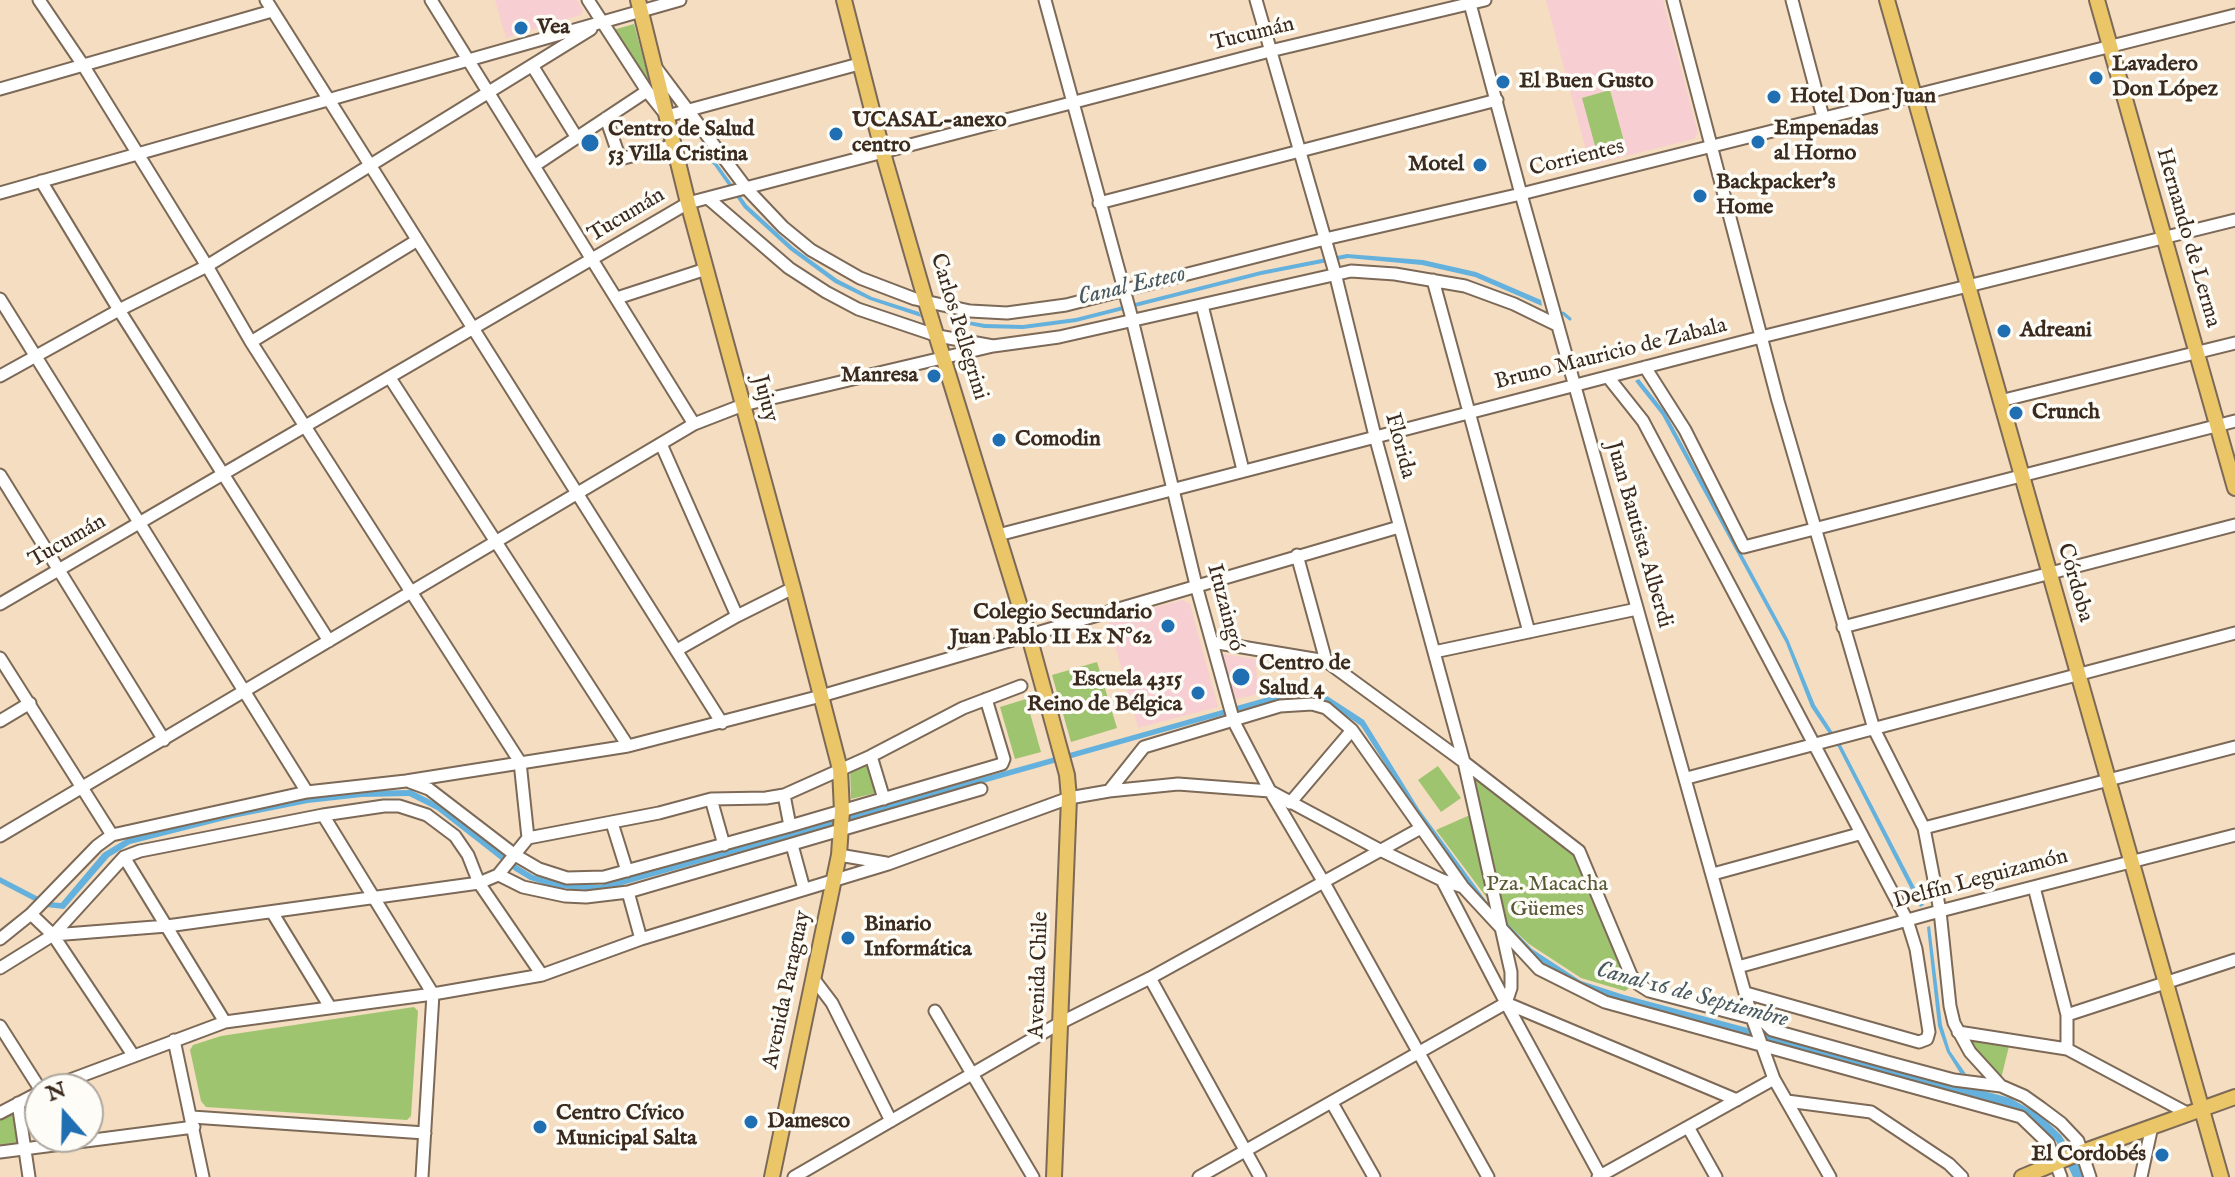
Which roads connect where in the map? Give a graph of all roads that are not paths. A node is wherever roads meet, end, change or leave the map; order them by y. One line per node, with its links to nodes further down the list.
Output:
1 (39, 0): 23 (street)
2 (266, 0): 16 (street)
3 (431, 0): 21 (street)
4 (588, 0): 18 (street)
5 (680, 0): 15 (street)
6 (844, 0): 22 (main road, Carlos Pellegrini)
7 (1045, 0): 32 (street, Ituzaingó)
8 (1256, 0): 20 (street, Florida)
9 (1485, 0): 14 (street, Tucumán)
10 (1673, 0): 39 (street)
11 (1792, 0): 35 (street)
12 (1887, 0): 29 (main road, Córdoba)
13 (2097, 0): 19 (main road, Hernando de Lerma)
14 (1470, 2): 20 (street, Tucumán); 31 (street, Juan Bautista Alberdi)
15 (636, 3): 18 (street); 24 (main road, Jujuy)
16 (272, 11): 23 (street); 30 (street)
17 (2235, 15): 19 (street, Corrientes)
18 (602, 22): 21 (street); 25 (street); 27 (street)
19 (2110, 45): 29 (street, Corrientes); 53 (main road, Hernando de Lerma)
20 (1270, 51): 32 (street, Tucumán); 40 (street, Florida)
21 (468, 60): 28 (street); 30 (street)
22 (859, 64): 33 (street); 41 (main road, Carlos Pellegrini)
23 (83, 65): 26 (street); 42 (street)
24 (654, 66): 33 (street, Corrientes); 34 (main road, Jujuy)
25 (533, 67): 28 (street); 37 (street)
26 (0, 89)
27 (647, 91): 34 (street); 36 (street)
28 (489, 94): 43 (street); 44 (street)
29 (1914, 94): 35 (street, Corrientes); 61 (main road, Córdoba)
30 (326, 99): 42 (street); 44 (street)
31 (1497, 100): 40 (street); 48 (street, Juan Bautista Alberdi)
32 (1072, 102): 41 (street, Tucumán); 51 (street, Ituzaingó)
33 (687, 108): 34 (street); 46 (street, Corrientes)
34 (667, 116): 38 (main road, Jujuy)
35 (1823, 117): 39 (street, Corrientes)
36 (606, 118): 37 (street); 38 (street)
37 (577, 138): 43 (street)
38 (675, 145): 50 (main road, Jujuy)
39 (1712, 145): 48 (street, Corrientes); 72 (street)
40 (1299, 150): 51 (street); 55 (street, Florida)
41 (883, 153): 46 (street, Tucumán); 65 (main road, Carlos Pellegrini)
42 (137, 155): 45 (street); 57 (street)
43 (534, 166): 56 (street)
44 (370, 167): 54 (street); 57 (street)
45 (41, 181): 47 (street); 67 (street)
46 (745, 190): 49 (street, Tucumán); 65 (street, Corrientes)
47 (0, 193)
48 (1521, 194): 55 (street, Corrientes); 69 (street, Juan Bautista Alberdi)
49 (709, 199): 50 (street, Tucumán); 71 (street)
50 (688, 203): 56 (street, Tucumán); 58 (main road, Jujuy)
51 (1099, 203): 62 (street, Ituzaingó)
52 (2235, 220): 53 (street, Bruno Mauricio de Zabala)
53 (2164, 238): 61 (street, Bruno Mauricio de Zabala); 76 (main road, Hernando de Lerma)
54 (416, 241): 70 (street); 73 (street)
55 (1326, 243): 59 (street, Florida); 62 (street, Corrientes)
56 (594, 260): 63 (street); 70 (street, Tucumán)
57 (207, 266): 67 (street); 73 (street)
58 (706, 269): 63 (street); 85 (main road, Jujuy)
59 (1334, 270): 60 (street); 66 (street); 91 (street, Florida)
60 (1433, 280): 69 (street); 86 (street)
61 (1968, 285): 72 (street, Bruno Mauricio de Zabala); 84 (main road, Córdoba)
62 (1126, 294): 65 (street, Corrientes); 68 (street, Ituzaingó)
63 (617, 298): 88 (street)
64 (0, 299): 77 (street)
65 (926, 302): 71 (main road, Carlos Pellegrini)
66 (1202, 305): 68 (street); 93 (street)
67 (119, 310): 77 (street); 95 (street)
68 (1132, 318): 75 (street); 98 (street, Ituzaingó)
69 (1557, 325): 83 (street, Juan Bautista Alberdi)
70 (473, 329): 82 (street, Tucumán); 99 (street)
71 (938, 336): 75 (street); 78 (main road, Carlos Pellegrini)
72 (1761, 337): 79 (street, Bruno Mauricio de Zabala); 103 (street)
73 (251, 342): 90 (street)
74 (2235, 343): 76 (street)
75 (993, 346): 78 (street)
76 (2196, 353): 84 (street); 89 (main road, Hernando de Lerma)
77 (35, 356): 80 (street); 100 (street)
78 (944, 356): 85 (street); 104 (main road, Carlos Pellegrini)
79 (1645, 367): 81 (street, Bruno Mauricio de Zabala); 103 (street)
80 (0, 376)
81 (1608, 377): 83 (street, Bruno Mauricio de Zabala); 137 (street)
82 (390, 378): 90 (street, Tucumán); 105 (street)
83 (1574, 385): 86 (street, Bruno Mauricio de Zabala); 113 (street, Juan Bautista Alberdi)
84 (2000, 401): 96 (main road, Córdoba)
85 (743, 405): 88 (street); 110 (main road, Jujuy)
86 (1469, 413): 91 (street, Bruno Mauricio de Zabala); 116 (street)
87 (2235, 421): 89 (street)
88 (694, 424): 92 (street)
89 (2217, 426): 96 (street); 97 (main road, Hernando de Lerma)
90 (306, 427): 95 (street, Tucumán); 111 (street)
91 (1375, 436): 93 (street, Bruno Mauricio de Zabala); 102 (street, Florida)
92 (661, 444): 99 (street); 114 (street)
93 (1243, 470): 98 (street, Bruno Mauricio de Zabala)
94 (0, 475): 107 (street)
95 (223, 475): 100 (street, Tucumán); 119 (street)
96 (2020, 475): 103 (street); 108 (main road, Córdoba)
97 (2235, 488)
98 (1173, 490): 104 (street, Bruno Mauricio de Zabala); 109 (street, Ituzaingó)
99 (577, 493): 105 (street); 121 (street)
100 (139, 525): 107 (street, Tucumán); 127 (street)
101 (2235, 525): 108 (street)
102 (1399, 527): 106 (street); 122 (street, Florida)
103 (1814, 529): 115 (street)
104 (998, 535): 118 (main road, Carlos Pellegrini)
105 (495, 544): 111 (street); 138 (street)
106 (1297, 555): 109 (street); 124 (street)
107 (59, 570): 112 (street, Tucumán); 136 (street)
108 (2049, 573): 115 (street); 125 (main road, Córdoba)
109 (1196, 585): 118 (street); 120 (street, Ituzaingó)
110 (793, 588): 114 (street); 128 (main road, Jujuy)
111 (413, 593): 119 (street); 141 (street)
112 (0, 604)
113 (1637, 609): 116 (street); 145 (street, Juan Bautista Alberdi)
114 (737, 616): 121 (street)
115 (1843, 627): 134 (street)
116 (1529, 632): 122 (street)
117 (2235, 633): 125 (street)
118 (1029, 636): 128 (street); 144 (main road, Carlos Pellegrini)
119 (329, 641): 127 (street)
120 (1212, 642): 124 (street); 132 (street, Ituzaingó)
121 (677, 650): 133 (street)
122 (1434, 652): 142 (street, Florida)
123 (0, 658): 130 (street)
124 (1326, 661): 142 (street)
125 (2077, 675): 134 (street); 146 (main road, Córdoba)
126 (1021, 686): 129 (street)
127 (245, 691): 136 (street); 152 (street)
128 (821, 696): 133 (street); 143 (main road, Jujuy)
129 (986, 699): 140 (street); 156 (street)
130 (30, 703): 131 (street); 148 (street)
131 (0, 721)
132 (1234, 722): 135 (street); 150 (street); 151 (street, Ituzaingó)
133 (722, 723): 138 (street)
134 (1874, 729): 137 (street); 163 (street)
135 (1352, 730): 157 (street); 162 (street)
136 (164, 740): 148 (street)
137 (1820, 743): 145 (street); 165 (street)
138 (628, 746): 141 (street)
139 (2235, 747): 146 (street)
140 (871, 756): 143 (street); 156 (street)
141 (520, 762): 147 (street); 169 (street)
142 (1464, 762): 194 (street, Florida); 212 (street)
143 (840, 769): 153 (street); 158 (main road, Jujuy)
144 (1067, 775): 154 (main road, Avenida Chile)
145 (1687, 778): 180 (street, Juan Bautista Alberdi)
146 (2108, 780): 163 (street); 176 (main road, Córdoba)
147 (406, 781): 152 (street); 173 (street)
148 (80, 788): 166 (street); 168 (street)
149 (981, 789): 164 (street)
150 (1109, 791): 151 (street); 154 (street)
151 (1270, 791): 157 (street); 183 (street, Ituzaingó)
152 (307, 792): 166 (street)
153 (784, 795): 155 (street); 161 (street)
154 (1069, 798): 177 (street); 214 (main road, Avenida Chile)
155 (711, 799): 160 (street); 170 (street)
156 (884, 799): 158 (street)
157 (1290, 803): 172 (street)
158 (842, 811): 161 (street); 164 (main road, Avenida Paraguay)
159 (323, 815): 175 (street); 184 (street); 189 (street)
160 (612, 823): 169 (street); 178 (street)
161 (790, 826): 170 (street)
162 (1421, 828): 172 (street); 185 (street)
163 (1924, 828): 191 (street)
164 (841, 831): 171 (street); 174 (main road, Avenida Paraguay)
165 (1859, 834): 180 (street); 193 (street)
166 (112, 835): 190 (street)
167 (2235, 835): 176 (street, Delfín Leguizamón)
168 (0, 836)
169 (528, 838): 173 (street)
170 (724, 845): 178 (street)
171 (792, 845): 187 (street); 188 (street)
172 (1380, 850): 181 (street); 183 (street)
173 (515, 855): 178 (street); 179 (street)
174 (839, 855): 177 (street); 182 (main road, Avenida Paraguay)
175 (124, 857): 195 (street); 196 (street)
176 (2131, 862): 186 (street, Delfín Leguizamón); 205 (main road, Córdoba)
177 (888, 864): 182 (street)
178 (627, 871)
179 (502, 872): 184 (street); 188 (street)
180 (1713, 874): 200 (street, Juan Bautista Alberdi)
181 (1442, 880): 185 (street); 208 (street)
182 (834, 881): 187 (street); 203 (main road, Avenida Paraguay)
183 (1323, 881): 204 (street); 220 (street, Ituzaingó)
184 (479, 883): 189 (street); 202 (street)
185 (1463, 887): 194 (street)
186 (2034, 887): 191 (street, Delfín Leguizamón); 211 (street)
187 (804, 889): 198 (street)
188 (628, 892): 198 (street)
189 (372, 897): 192 (street); 207 (street)
190 (38, 905): 196 (street); 197 (street)
191 (1940, 911): 193 (street, Delfín Leguizamón); 216 (street)
192 (272, 912): 195 (street); 209 (street)
193 (1907, 920): 200 (street, Delfín Leguizamón); 206 (street)
194 (1500, 925): 208 (street, Florida); 218 (street)
195 (167, 926): 196 (street); 213 (street)
196 (53, 935): 201 (street); 221 (street)
197 (0, 939)
198 (641, 939): 202 (street)
199 (2235, 960): 205 (street)
200 (1738, 967): 206 (street, Juan Bautista Alberdi)
201 (0, 968)
202 (542, 975): 207 (street)
203 (813, 978): 235 (street); 252 (main road, Avenida Paraguay)
204 (1150, 978): 214 (street); 244 (street)
205 (2166, 983): 211 (street); 233 (main road, Córdoba)
206 (1746, 993): 212 (street, Juan Bautista Alberdi)
207 (433, 994): 209 (street); 239 (street)
208 (1506, 1003): 220 (street); 229 (street); 259 (street)
209 (330, 1007): 213 (street)
210 (935, 1011): 224 (street)
211 (2067, 1015): 219 (street)
212 (1752, 1018): 218 (street, Juan Bautista Alberdi); 226 (street)
213 (225, 1022): 217 (street)
214 (1060, 1023): 224 (street); 254 (main road, Avenida Chile)
215 (0, 1026): 222 (street)
216 (1958, 1032): 219 (street); 226 (street)
217 (174, 1040): 221 (street); 236 (street)
218 (1762, 1048): 225 (street, Juan Bautista Alberdi); 247 (street)
219 (2067, 1049): 233 (street)
220 (1421, 1053): 232 (street); 258 (street, Ituzaingó)
221 (133, 1055): 223 (street)
222 (31, 1073)
223 (86, 1073)
224 (972, 1073): 235 (street); 253 (street)
225 (1774, 1079): 229 (street); 230 (street, Juan Bautista Alberdi)
226 (2001, 1086): 245 (street)
227 (2235, 1097): 233 (main road)
228 (24, 1100): 231 (street)
229 (1737, 1100): 238 (street)
230 (1787, 1101): 261 (street, Juan Bautista Alberdi); 262 (street)
231 (18, 1103): 234 (street); 241 (street)
232 (1332, 1103): 244 (street); 257 (street)
233 (2195, 1111): 237 (main road); 267 (main road, Córdoba)
234 (0, 1113)
235 (891, 1121): 248 (street)
236 (193, 1122): 239 (street); 240 (street); 250 (street)
237 (2152, 1126): 245 (main road); 266 (street)
238 (1688, 1127): 259 (street); 260 (street)
239 (425, 1133): 251 (street)
240 (104, 1136)
241 (24, 1142)
242 (24, 1149): 243 (street)
243 (0, 1152)
244 (1246, 1152): 255 (street); 256 (street)
245 (2082, 1152): 247 (main road); 265 (street)
246 (26, 1153): 249 (street)
247 (2056, 1162): 263 (main road); 264 (street)
248 (800, 1175)
249 (29, 1177)
250 (203, 1177)
251 (422, 1177)
252 (772, 1177)
253 (1033, 1177)
254 (1054, 1177)
255 (1199, 1177)
256 (1260, 1177)
257 (1374, 1177)
258 (1488, 1177)
259 (1600, 1177)
260 (1716, 1177)
261 (1830, 1177)
262 (1962, 1177)
263 (2022, 1177)
264 (2061, 1177)
265 (2090, 1177)
266 (2141, 1177)
267 (2221, 1177)

